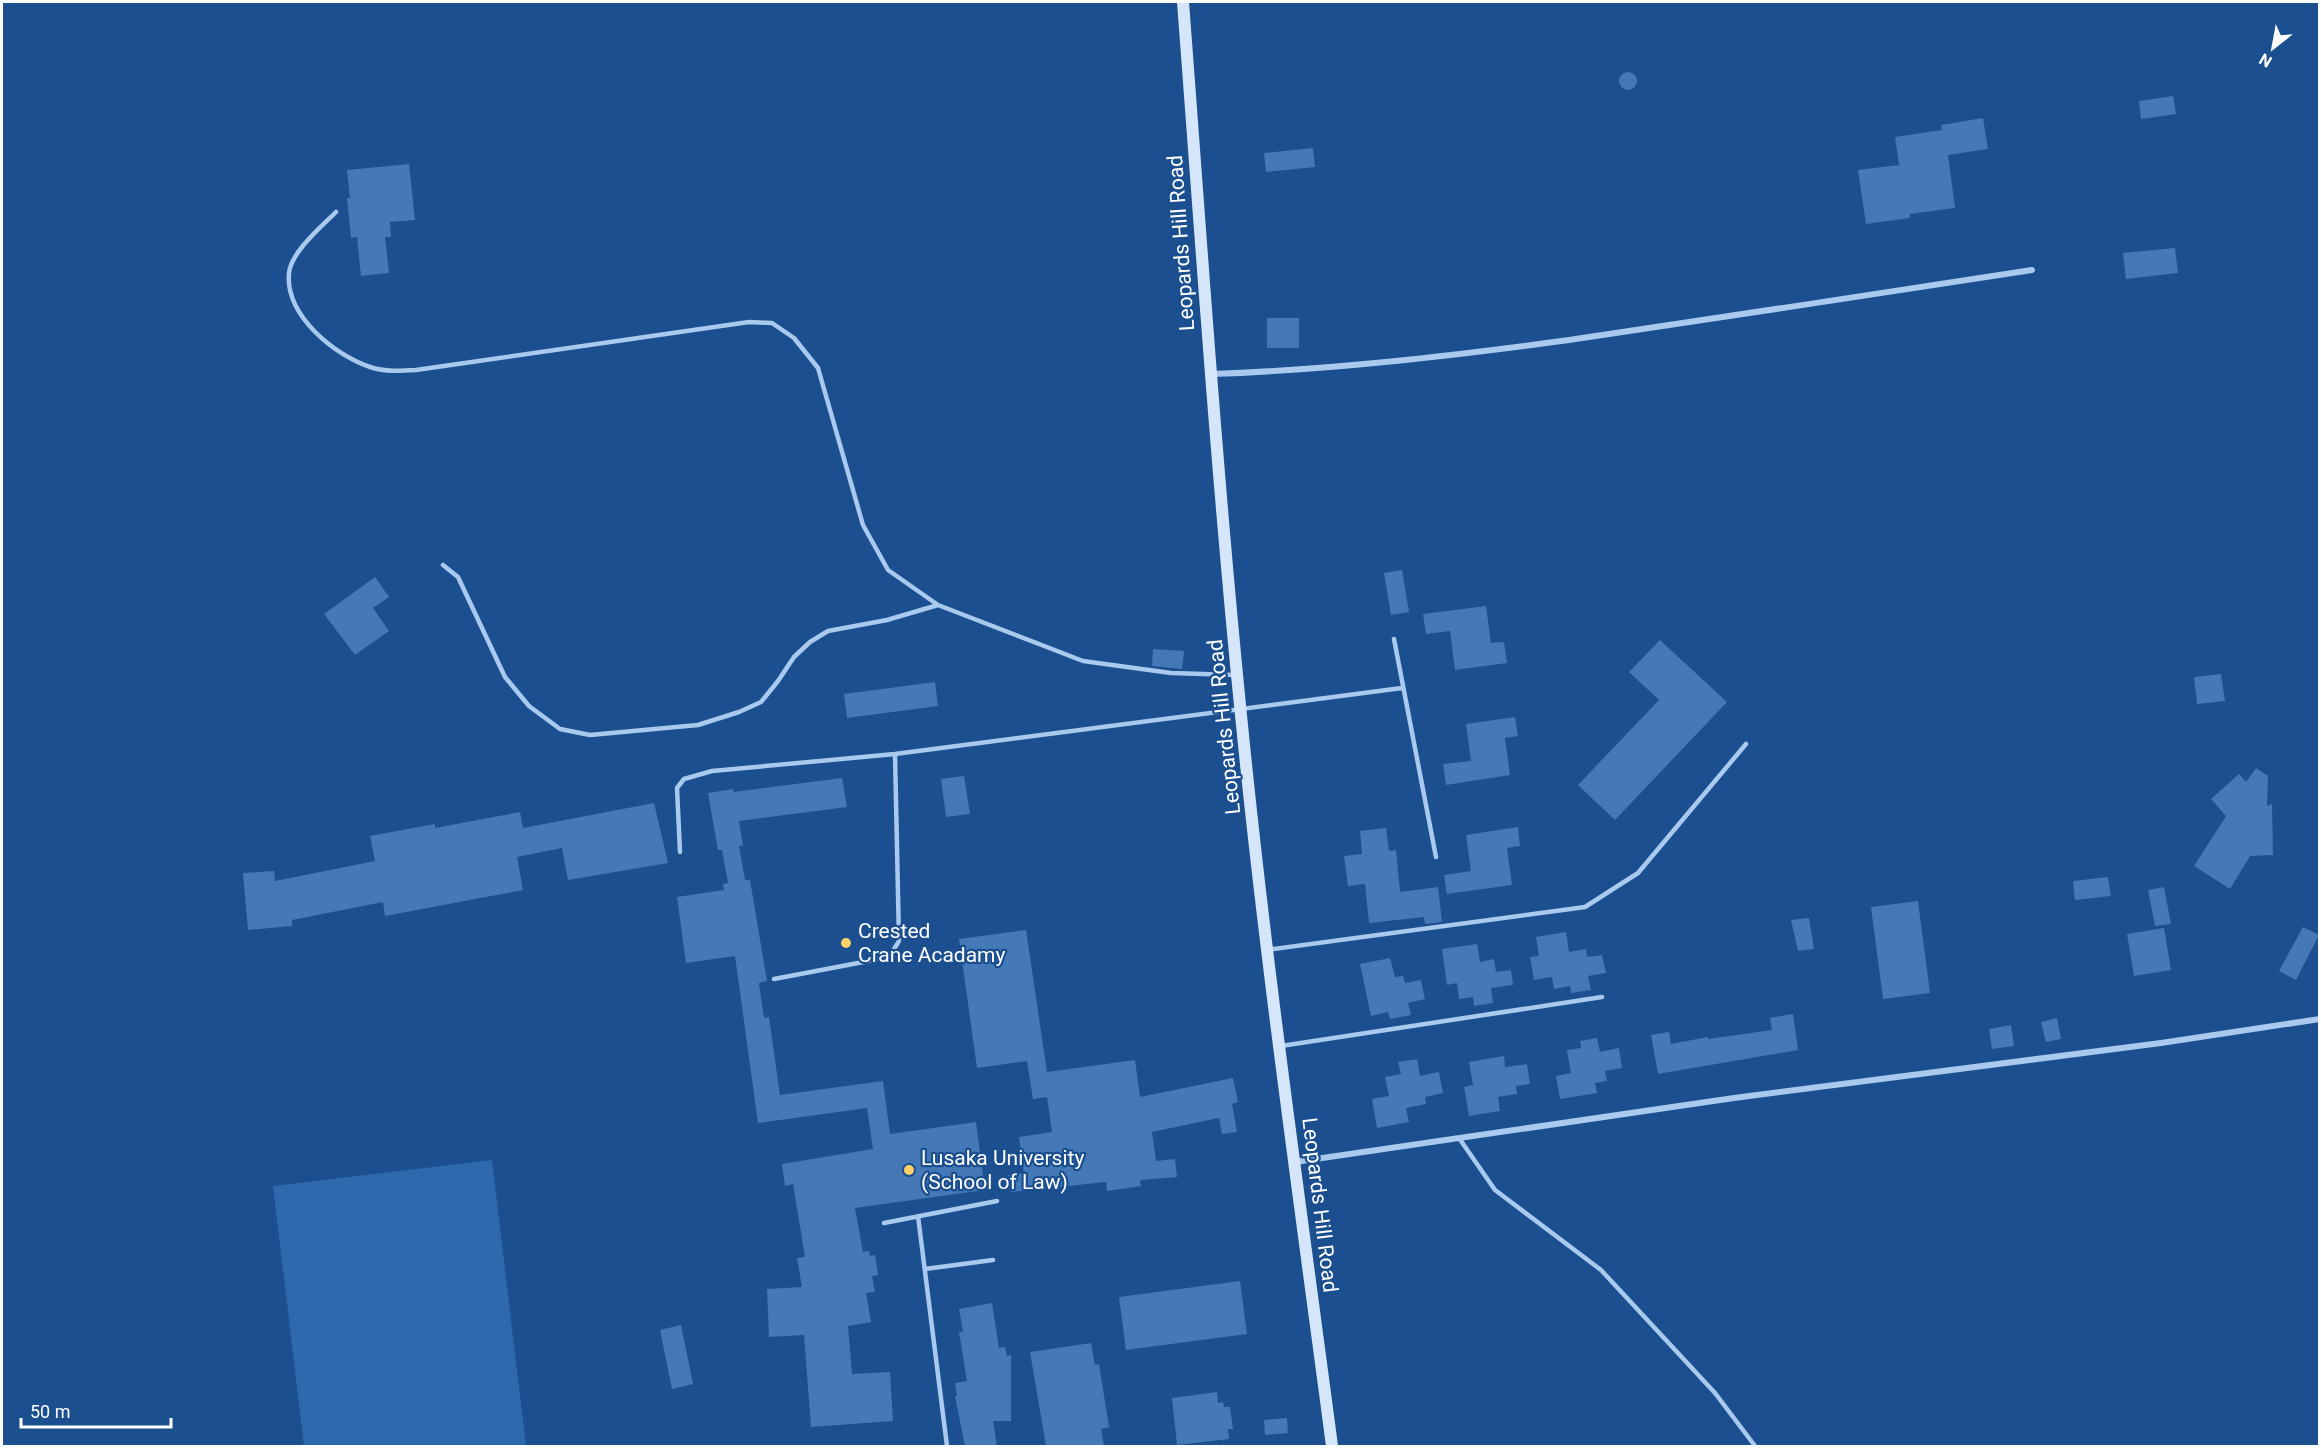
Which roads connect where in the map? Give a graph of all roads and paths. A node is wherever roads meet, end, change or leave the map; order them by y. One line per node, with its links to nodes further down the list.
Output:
1 (1183, 2): 4 (main road, Leopards Hill Road)
2 (336, 212): 6 (lane)
3 (2032, 270): 4 (street)
4 (1211, 374): 8 (main road, Leopards Hill Road)
5 (443, 565): 6 (lane)
6 (938, 605): 8 (lane)
7 (1394, 639): 9 (lane)
8 (1238, 675): 10 (main road, Leopards Hill Road)
9 (1402, 688): 10 (lane); 14 (lane)
10 (1240, 711): 12 (lane); 15 (main road, Leopards Hill Road)
11 (1746, 744): 15 (lane)
12 (895, 754): 13 (lane); 16 (lane)
13 (680, 852)
14 (1436, 857)
15 (1267, 950): 19 (main road, Leopards Hill Road)
16 (774, 979)
17 (1602, 996): 19 (lane)
18 (2319, 1019): 20 (street)
19 (1280, 1046): 21 (main road, Leopards Hill Road)
20 (1459, 1138): 21 (street); 29 (lane)
21 (1295, 1162): 28 (main road, Leopards Hill Road)
22 (996, 1202): 23 (lane)
23 (918, 1216): 24 (lane); 26 (lane)
24 (884, 1222)
25 (993, 1260): 26 (lane)
26 (925, 1269): 27 (lane)
27 (946, 1446)
28 (1332, 1446)
29 (1755, 1446)

